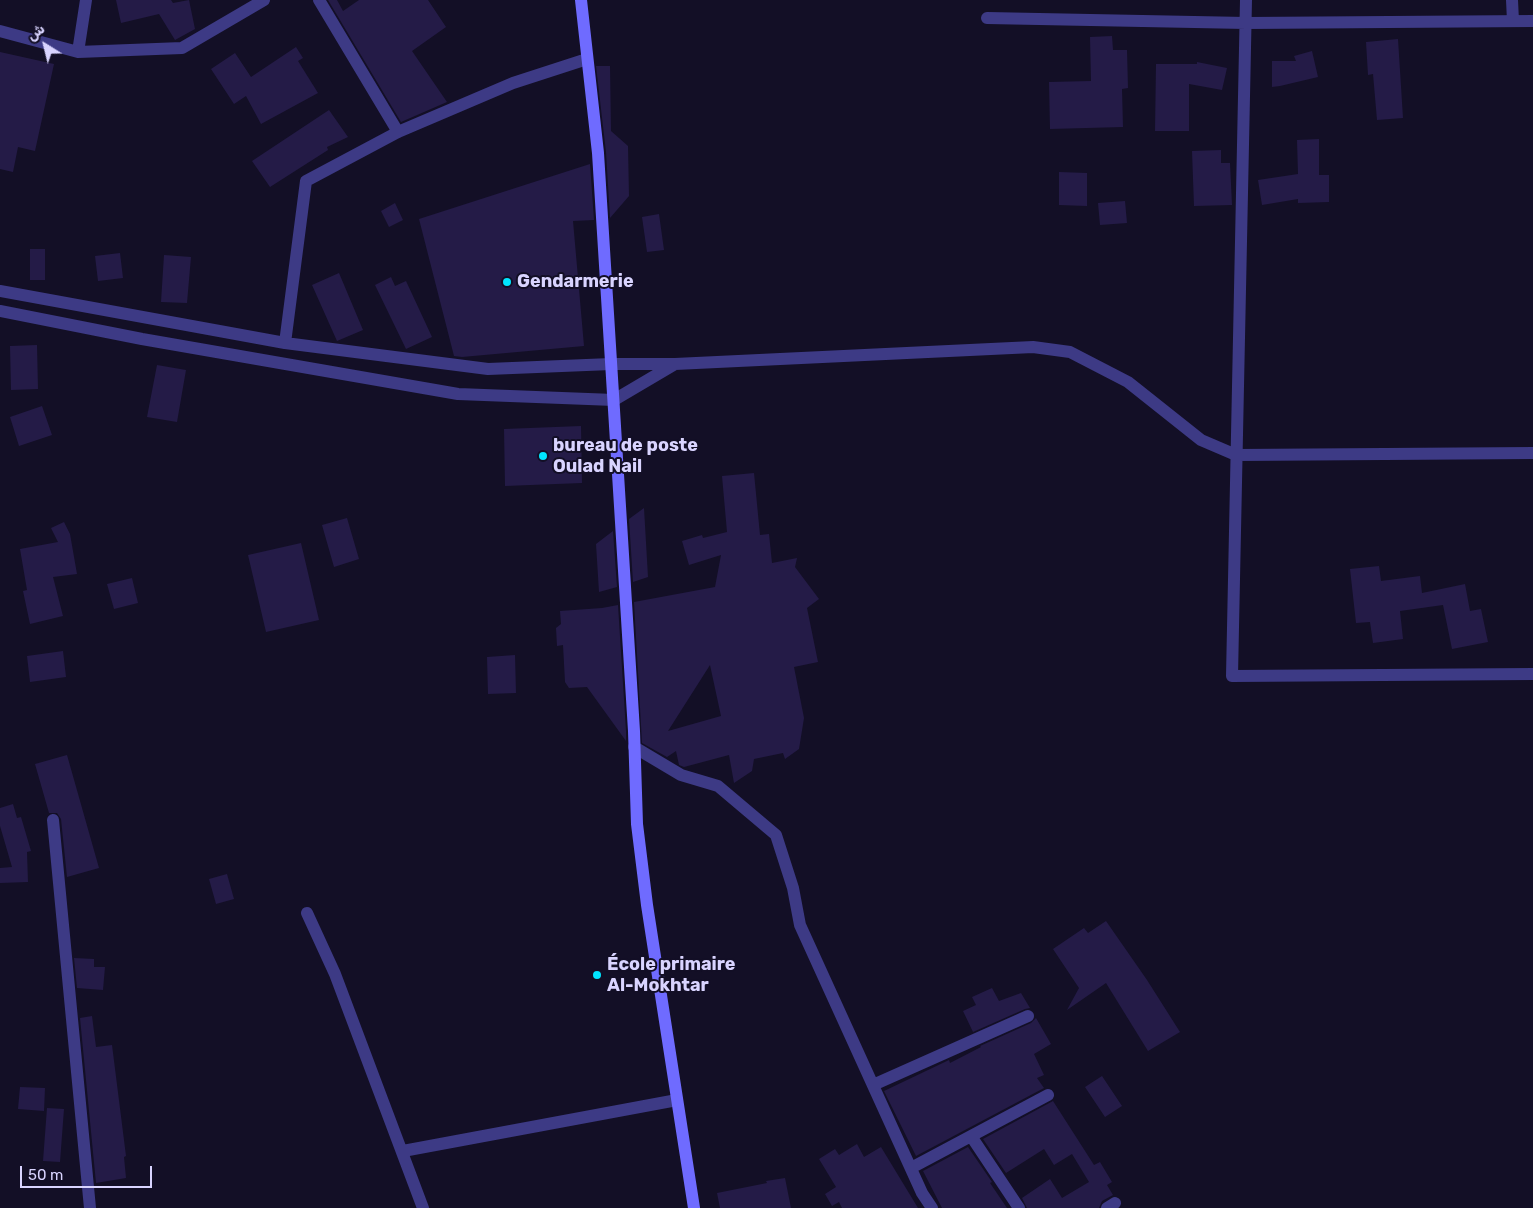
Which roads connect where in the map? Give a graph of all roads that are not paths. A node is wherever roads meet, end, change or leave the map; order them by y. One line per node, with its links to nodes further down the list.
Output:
1 (86, 0): 12 (street)
2 (264, 0): 12 (street)
3 (319, 0): 14 (street)
4 (581, 0): 13 (main road)
5 (1246, 0): 10 (street)
6 (1512, 0): 8 (street)
7 (987, 18): 10 (street)
8 (1513, 21): 9 (street); 10 (street)
9 (1533, 21)
10 (1246, 23): 22 (street)
11 (0, 32): 12 (street)
12 (78, 52)
13 (588, 59): 14 (street); 18 (main road)
14 (398, 132): 17 (street)
15 (0, 290): 17 (street)
16 (0, 311): 20 (street)
17 (285, 343): 18 (street)
18 (611, 364): 19 (street); 20 (main road)
19 (674, 364): 20 (street); 22 (street)
20 (614, 400): 24 (main road)
21 (1533, 453): 22 (street)
22 (1236, 455): 23 (street)
23 (1533, 674)
24 (634, 747): 28 (street); 30 (main road)
25 (53, 820): 34 (street)
26 (307, 913): 32 (street)
27 (1028, 1016): 28 (street)
28 (873, 1085): 33 (street)
29 (1048, 1094): 31 (street)
30 (677, 1100): 32 (street); 36 (main road)
31 (971, 1136): 33 (street); 38 (street)
32 (403, 1151): 35 (street)
33 (911, 1168): 37 (street)
34 (90, 1208)
35 (423, 1208)
36 (694, 1208)
37 (932, 1208)
38 (1019, 1208)

